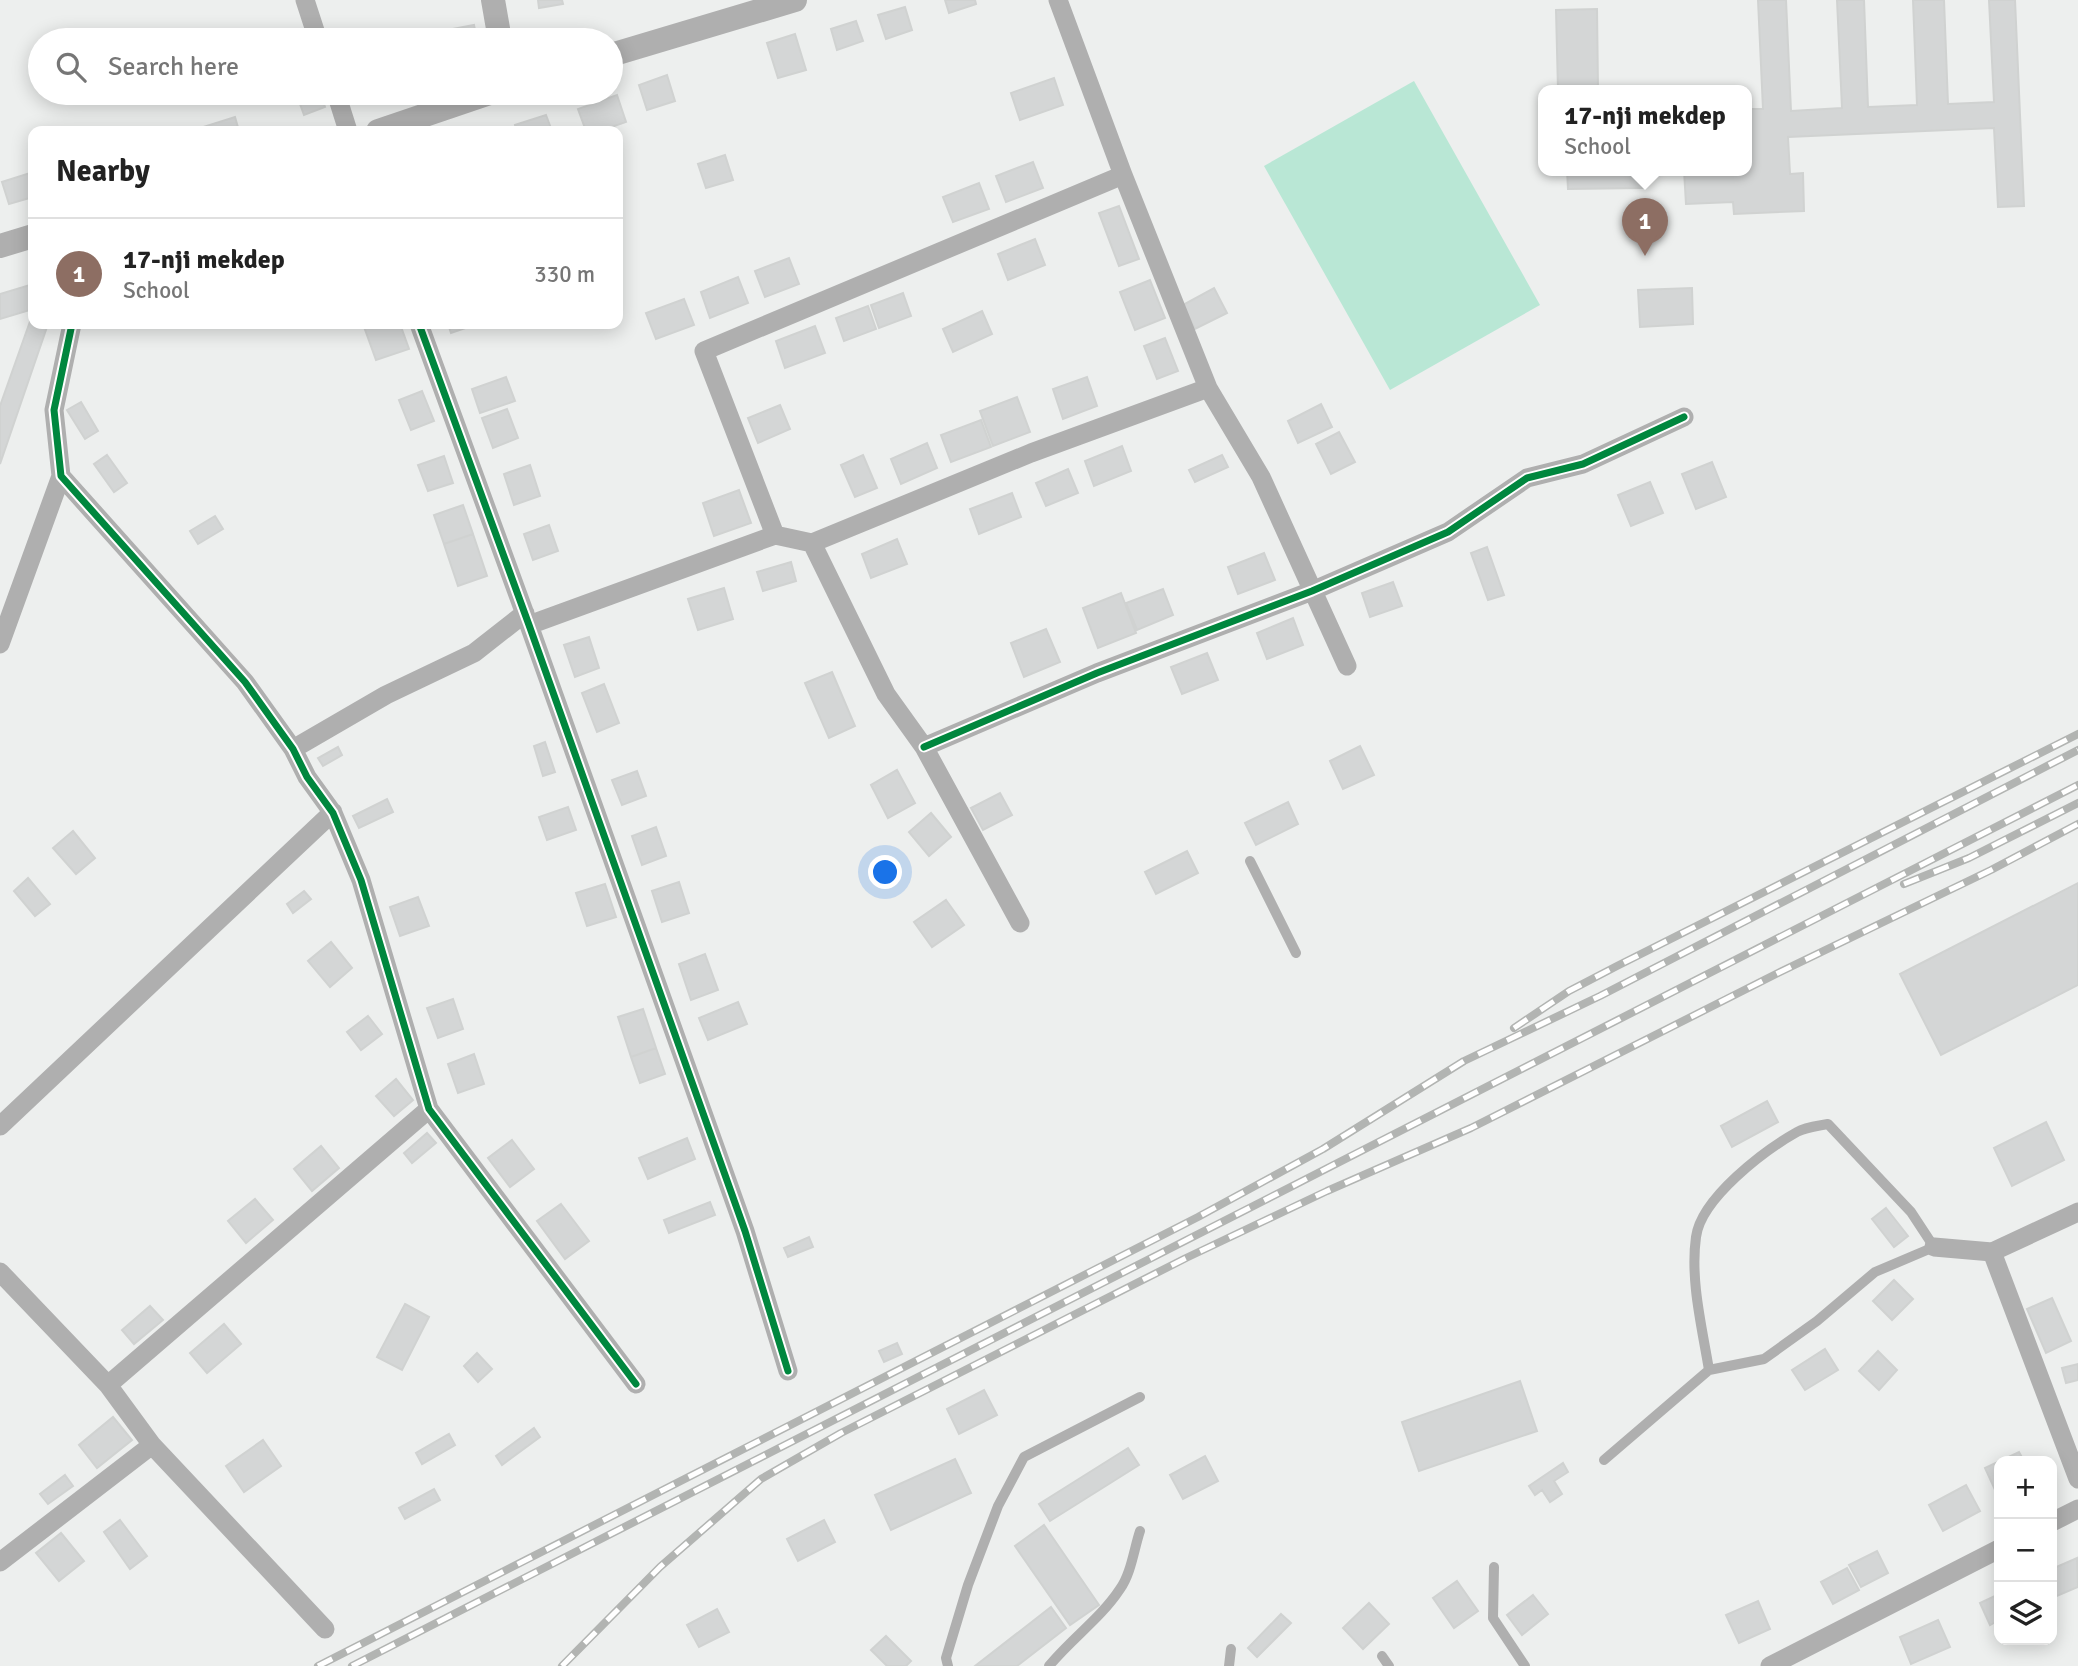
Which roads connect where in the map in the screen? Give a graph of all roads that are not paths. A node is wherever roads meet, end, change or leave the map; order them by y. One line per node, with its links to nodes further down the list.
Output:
1 (305, 0): 5 (street)
2 (493, 0): 6 (street)
3 (795, 0): 7 (street)
4 (1058, 0): 12 (street)
5 (314, 28)
6 (498, 28)
7 (623, 51)
8 (339, 105): 10 (street)
9 (455, 105): 11 (street)
10 (346, 126)
11 (393, 126)
12 (1123, 174): 17 (street); 20 (street)
13 (28, 238): 14 (street)
14 (0, 246)
15 (71, 329): 19 (street)
16 (420, 329): 23 (street)
17 (1208, 388): 21 (street); 22 (street)
18 (1684, 417): 22 (street)
19 (61, 476): 24 (street); 27 (street)
20 (775, 535): 21 (street); 23 (street)
21 (812, 543): 26 (street)
22 (1312, 591): 25 (street); 26 (street)
23 (527, 619): 27 (street); 39 (street)
24 (0, 644)
25 (1347, 666)
26 (924, 747): 30 (street)
27 (293, 748): 28 (street)
28 (333, 812): 32 (street); 33 (street)
29 (1250, 861): 31 (lane)
30 (1020, 923)
31 (1296, 953)
32 (429, 1110): 40 (street); 41 (street)
33 (0, 1126)
34 (2078, 1212): 36 (street)
35 (1934, 1247): 36 (street); 38 (lane); 38 (lane)
36 (1992, 1252): 45 (street)
37 (0, 1272): 41 (street)
38 (1709, 1370): 44 (lane)
39 (788, 1371)
40 (636, 1384)
41 (108, 1385): 43 (street)
42 (1140, 1397): 55 (lane)
43 (152, 1445): 50 (street); 52 (street)
44 (1604, 1460)
45 (2078, 1479)
46 (2078, 1509): 47 (street)
47 (2057, 1520)
48 (1140, 1531): 56 (lane)
49 (1994, 1552): 60 (street)
50 (0, 1562)
51 (1494, 1567): 59 (lane)
52 (325, 1629)
53 (1231, 1649): 57 (lane)
54 (1382, 1656): 58 (lane)
55 (948, 1666)
56 (1049, 1666)
57 (1229, 1666)
58 (1389, 1666)
59 (1525, 1666)
60 (1770, 1666)

